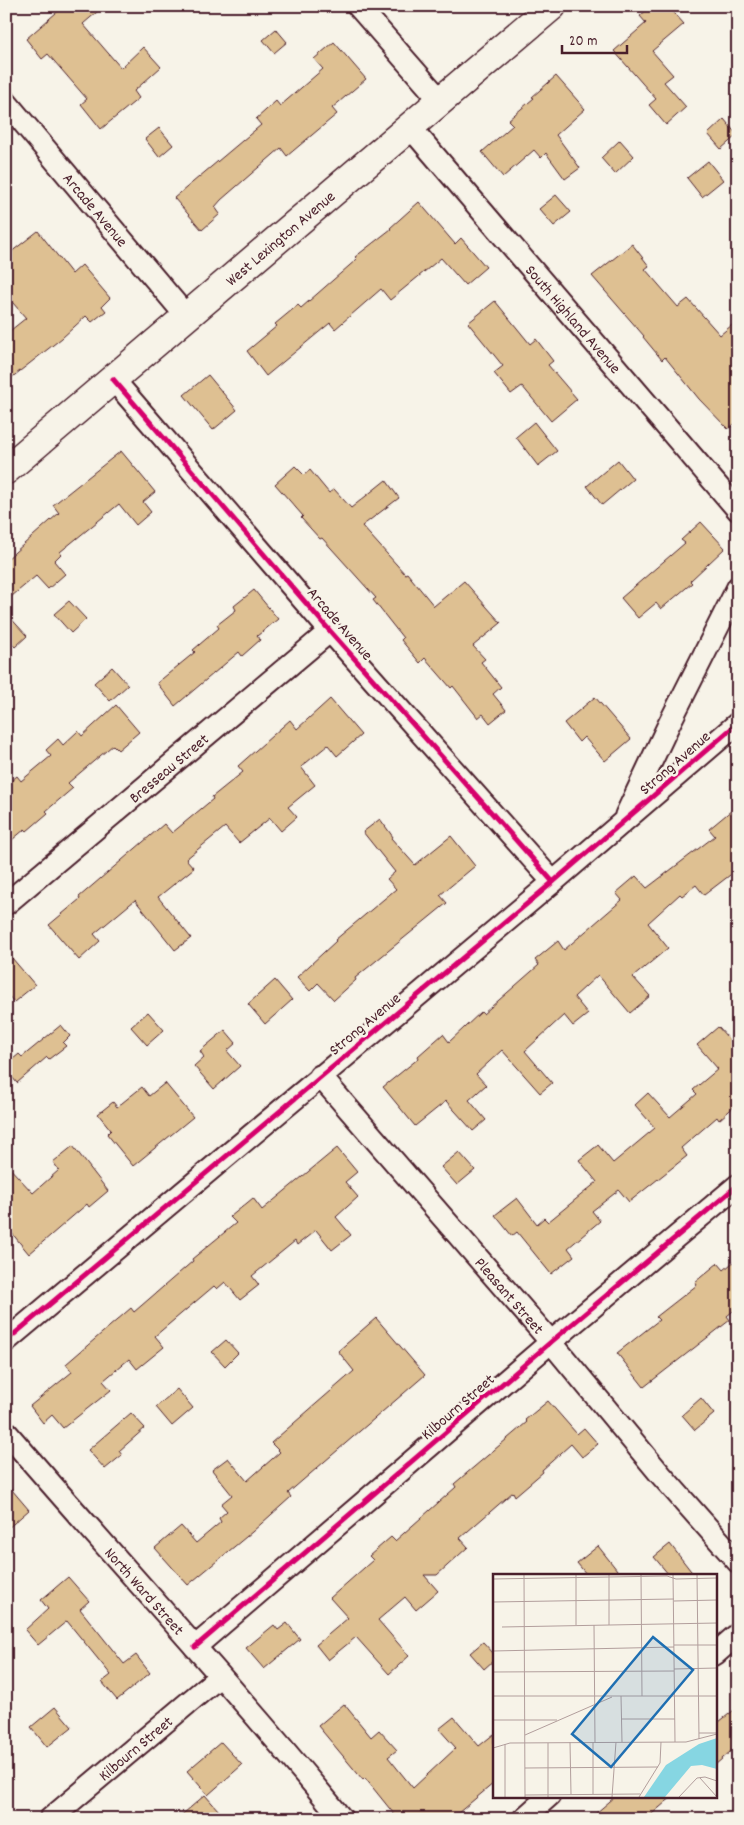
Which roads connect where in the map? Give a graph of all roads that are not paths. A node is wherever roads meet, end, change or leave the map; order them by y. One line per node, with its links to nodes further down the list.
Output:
1 (358, 6): 3 (street)
2 (552, 6): 3 (main road, West Lexington Avenue)
3 (441, 101): 5 (main road, West Lexington Avenue)
4 (6, 102): 6 (street, Arcade Avenue)
5 (410, 127): 6 (main road, West Lexington Avenue); 9 (street, South Highland Avenue)
6 (187, 317): 7 (main road, West Lexington Avenue)
7 (113, 379): 8 (main road, West Lexington Avenue); 11 (street, Arcade Avenue)
8 (6, 470)
9 (738, 510)
10 (738, 587): 13 (street)
11 (330, 631): 14 (street, Arcade Avenue); 15 (street, Bresseau Street)
12 (738, 723): 13 (street, Strong Avenue)
13 (623, 822): 14 (street, Strong Avenue)
14 (553, 882): 16 (street, Strong Avenue)
15 (6, 904)
16 (320, 1076): 18 (street, Strong Avenue); 19 (street, Pleasant Street)
17 (738, 1185): 19 (street, Kilbourn Street)
18 (6, 1340)
19 (551, 1342): 21 (street, Pleasant Street); 23 (street, Kilbourn Street)
20 (6, 1432): 23 (street, North Ward Street)
21 (738, 1562)
22 (738, 1634): 24 (street)
23 (195, 1646): 25 (street, North Ward Street)
24 (716, 1653)
25 (220, 1676): 27 (street, Kilbourn Street); 28 (street, North Ward Street)
26 (547, 1798): 29 (street)
27 (50, 1819)
28 (342, 1819)
29 (523, 1819)

